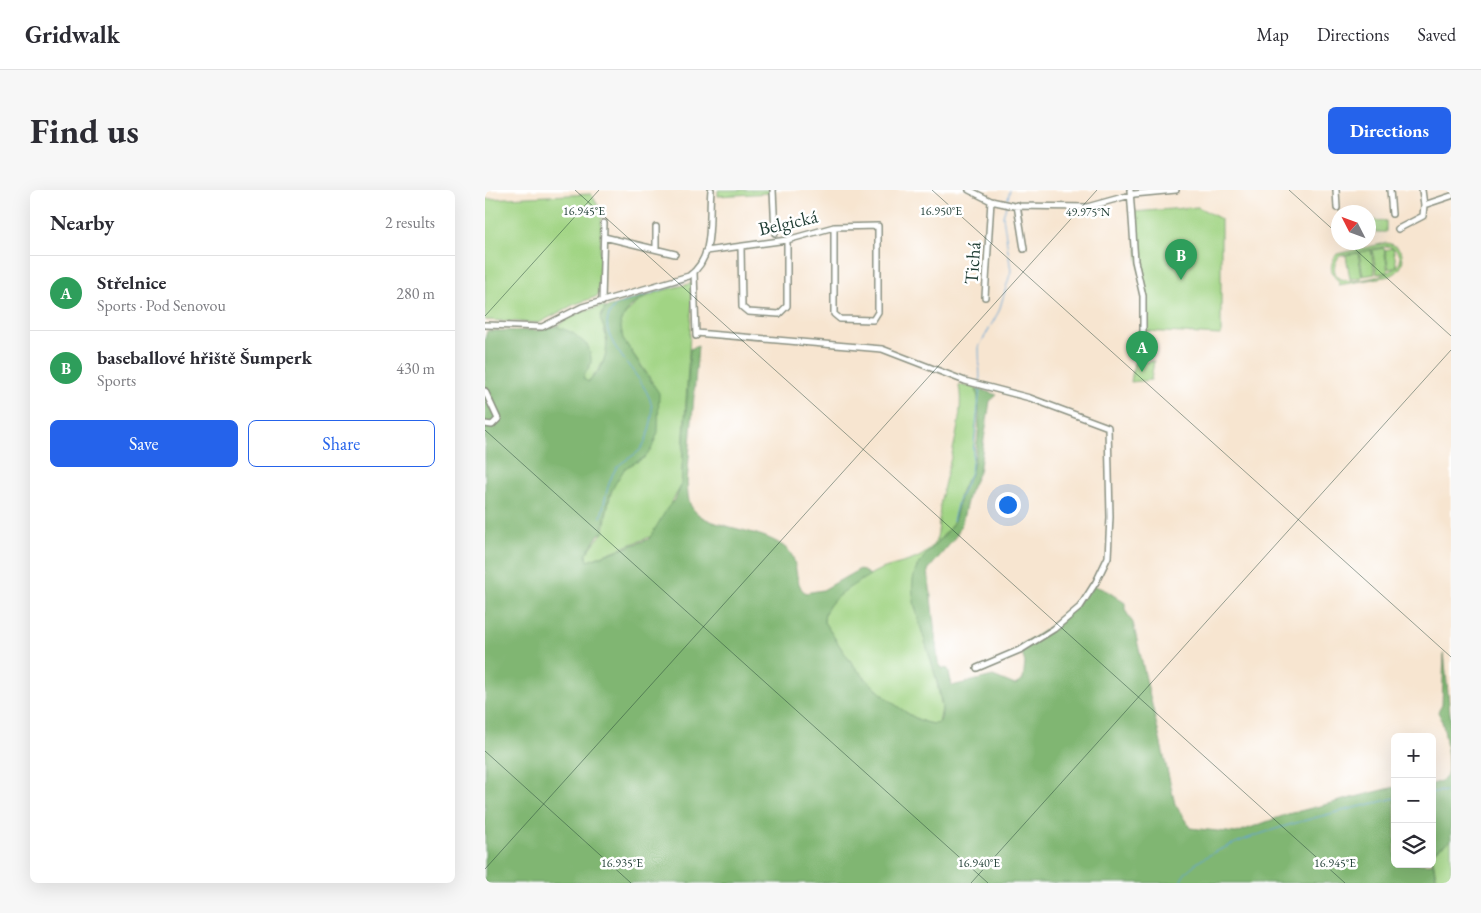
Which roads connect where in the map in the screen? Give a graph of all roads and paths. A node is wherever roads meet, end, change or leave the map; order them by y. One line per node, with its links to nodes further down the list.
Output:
1 (711, 190): 25 (street)
2 (773, 190): 19 (street)
3 (969, 190): 10 (street)
4 (1177, 190): 8 (street)
5 (1336, 190): 13 (street)
6 (1390, 190): 14 (street)
7 (1422, 190): 11 (street)
8 (1129, 193): 12 (street); 31 (street)
9 (1451, 196): 11 (street)
10 (991, 201): 12 (street); 28 (street, Tichá)
11 (1425, 204): 18 (street)
12 (1017, 205): 24 (street)
13 (1337, 205)
14 (1392, 214)
15 (604, 223): 20 (street)
16 (834, 227): 16 (street, Belgická); 21 (street, Belgická)
17 (656, 228): 23 (street)
18 (1398, 229)
19 (775, 234)
20 (604, 237): 23 (street); 29 (street)
21 (787, 240): 22 (street, Belgická); 22 (street)
22 (741, 247): 25 (street, Belgická)
23 (656, 249): 26 (street)
24 (1024, 249)
25 (706, 251): 27 (street)
26 (675, 254)
27 (694, 272): 29 (street); 34 (street)
28 (985, 297)
29 (602, 302): 30 (street)
30 (485, 326)
31 (1143, 332)
32 (485, 391): 33 (street)
33 (485, 424)
34 (977, 668)

